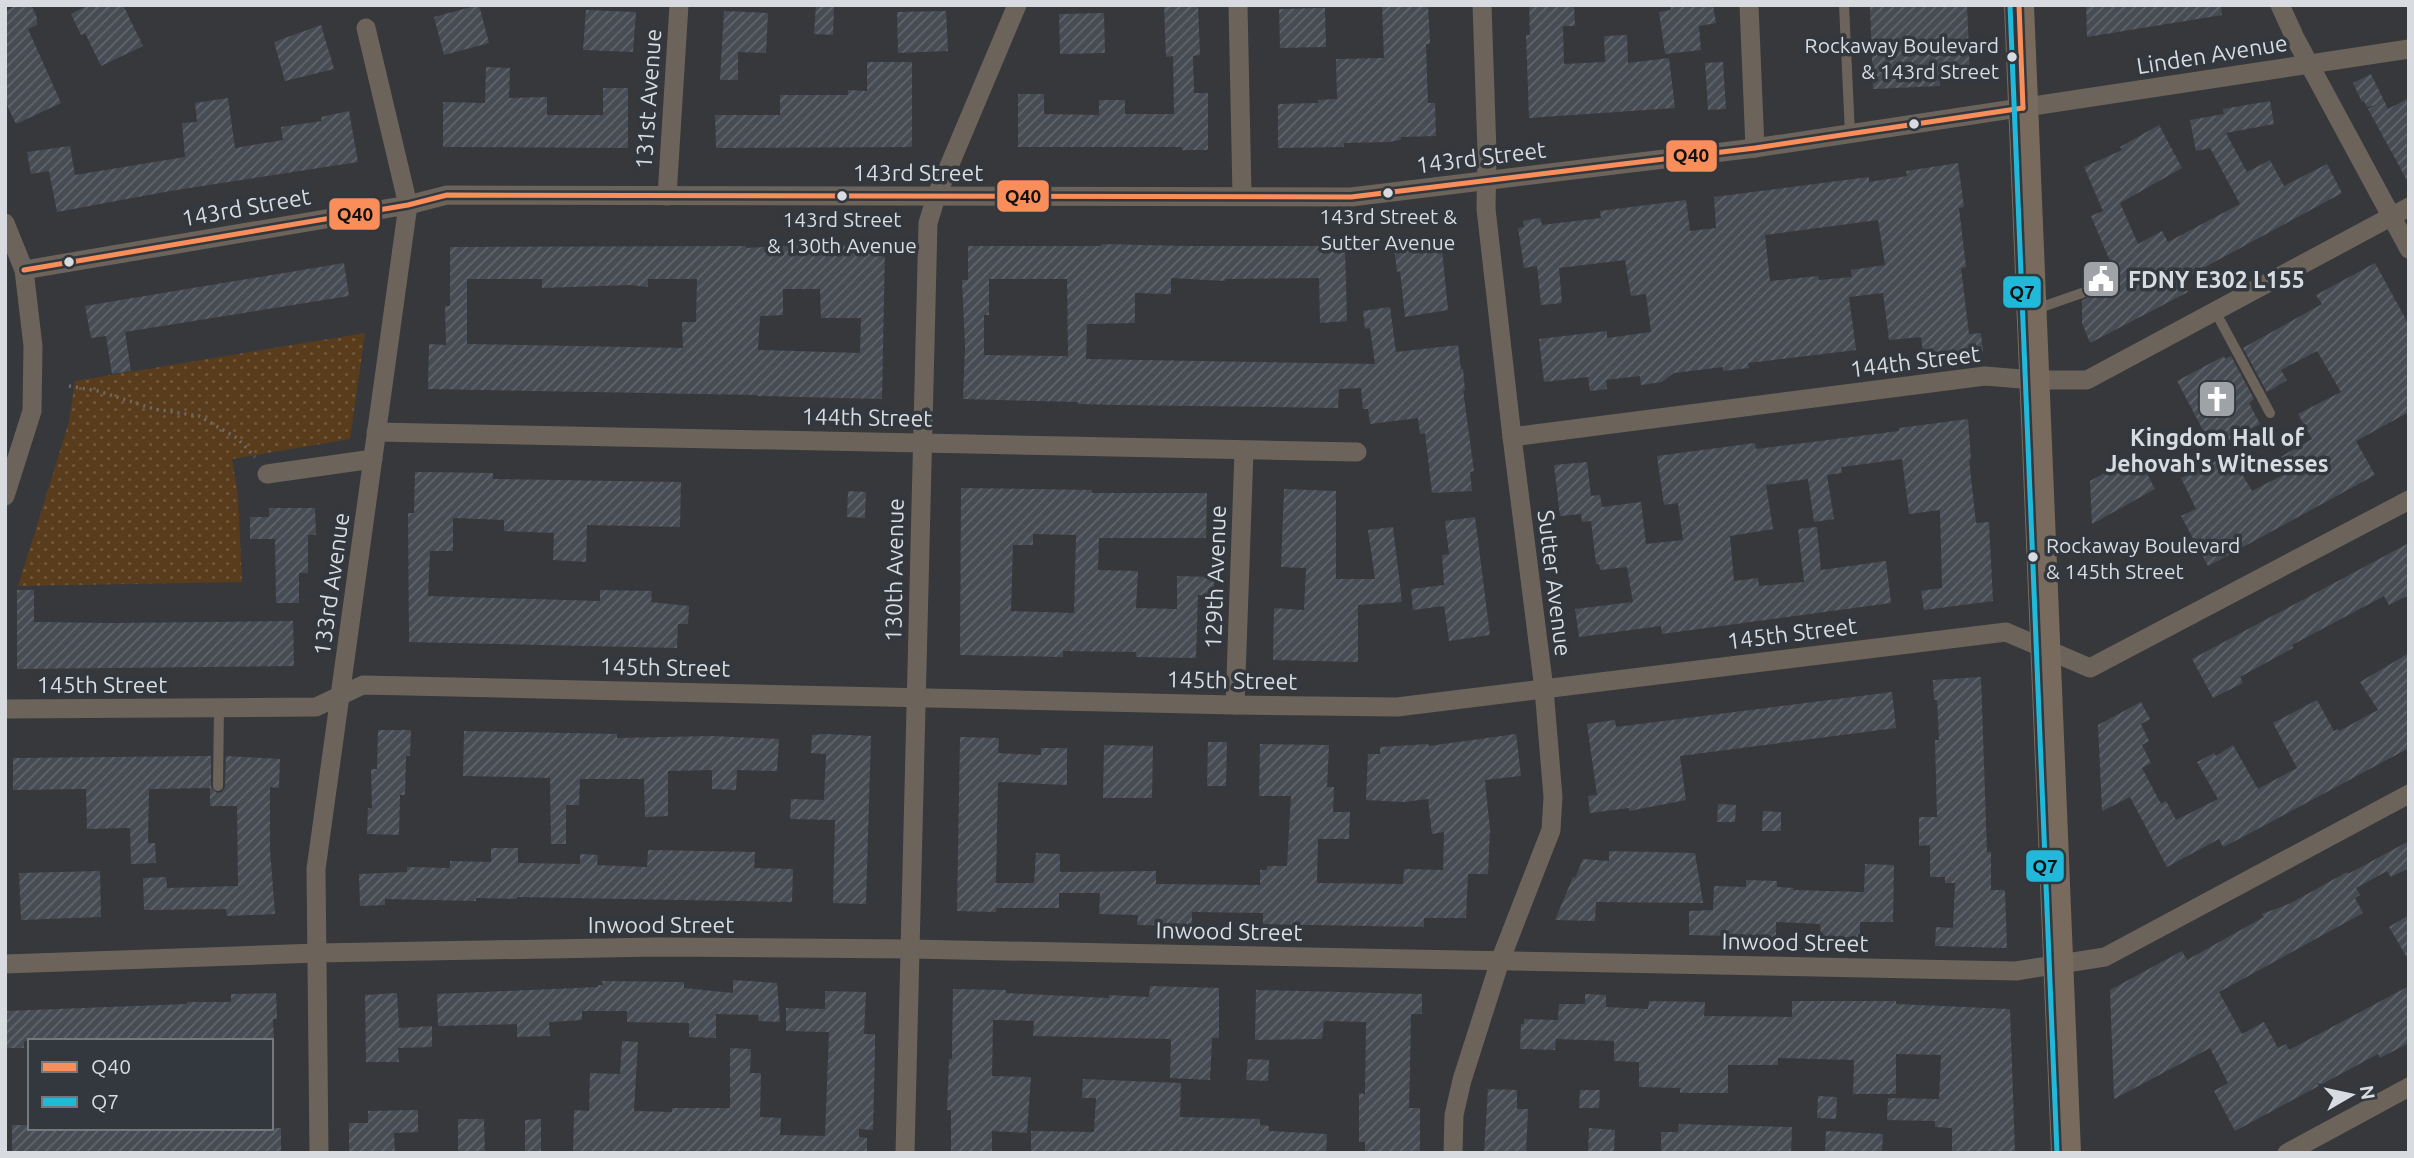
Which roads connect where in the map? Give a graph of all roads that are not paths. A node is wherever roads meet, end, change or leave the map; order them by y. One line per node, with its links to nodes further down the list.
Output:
1 (679, 5): 17 (street, 131st Avenue)
2 (1017, 5): 18 (street, 130th Avenue)
3 (1238, 5): 16 (street)
4 (1482, 5): 15 (street, Sutter Avenue)
5 (1749, 5): 14 (street)
6 (1844, 5): 13 (lane)
7 (2019, 5): 12 (main road)
8 (2280, 5): 11 (street)
9 (366, 28): 19 (street, 133rd Avenue)
10 (2409, 48): 11 (street, Linden Avenue)
11 (2309, 63): 12 (street, Linden Avenue); 20 (street)
12 (2023, 108): 13 (street, 143rd Street); 25 (main road)
13 (1850, 134): 14 (street, 143rd Street)
14 (1755, 148): 15 (street, 143rd Street)
15 (1487, 181): 16 (street, 143rd Street); 30 (street, Sutter Avenue)
16 (1242, 195): 18 (street, 143rd Street)
17 (667, 196): 18 (street, 143rd Street); 19 (street, 143rd Street)
18 (936, 197): 31 (street, 130th Avenue)
19 (408, 205): 23 (street, 143rd Street); 29 (street, 133rd Avenue)
20 (2400, 212): 22 (street); 26 (street, 144th Street)
21 (5, 223): 23 (street)
22 (2409, 249)
23 (24, 270): 36 (street)
24 (2082, 293): 25 (lane)
25 (2031, 311): 27 (main road)
26 (2215, 311): 27 (street, 144th Street); 28 (lane)
27 (2034, 380): 30 (street, 144th Street); 38 (main road)
28 (2270, 413)
29 (376, 432): 31 (street, 144th Street); 34 (street, 133rd Avenue)
30 (1512, 437): 39 (street, Sutter Avenue)
31 (922, 443): 32 (street, 144th Street); 41 (street, 130th Avenue)
32 (1244, 451): 33 (street, 144th Street); 42 (street, 129th Avenue)
33 (1357, 452)
34 (373, 459): 35 (street); 40 (street, 133rd Avenue)
35 (262, 466)
36 (5, 496)
37 (2409, 500): 38 (street, 145th Street)
38 (2045, 650): 39 (street, 145th Street); 51 (main road)
39 (1544, 689): 42 (street, 145th Street); 49 (street, Sutter Avenue)
40 (341, 694): 41 (street, 145th Street); 43 (street, 145th Street); 48 (street, 133rd Avenue)
41 (916, 696): 42 (street, 145th Street); 47 (street, 130th Avenue)
42 (1235, 705)
43 (219, 708): 44 (street, 145th Street); 45 (lane)
44 (5, 709)
45 (218, 786)
46 (2409, 794): 51 (street, Inwood Street)
47 (910, 949): 48 (street, Inwood Street); 49 (street, Inwood Street); 54 (street, 130th Avenue)
48 (317, 953): 50 (street, Inwood Street); 53 (street, 133rd Avenue)
49 (1500, 961): 51 (street, Inwood Street); 55 (street, Sutter Avenue)
50 (5, 964)
51 (2057, 966): 56 (main road)
52 (2409, 1087): 57 (street)
53 (319, 1153)
54 (905, 1153)
55 (1453, 1153)
56 (2066, 1153)
57 (2287, 1153)

